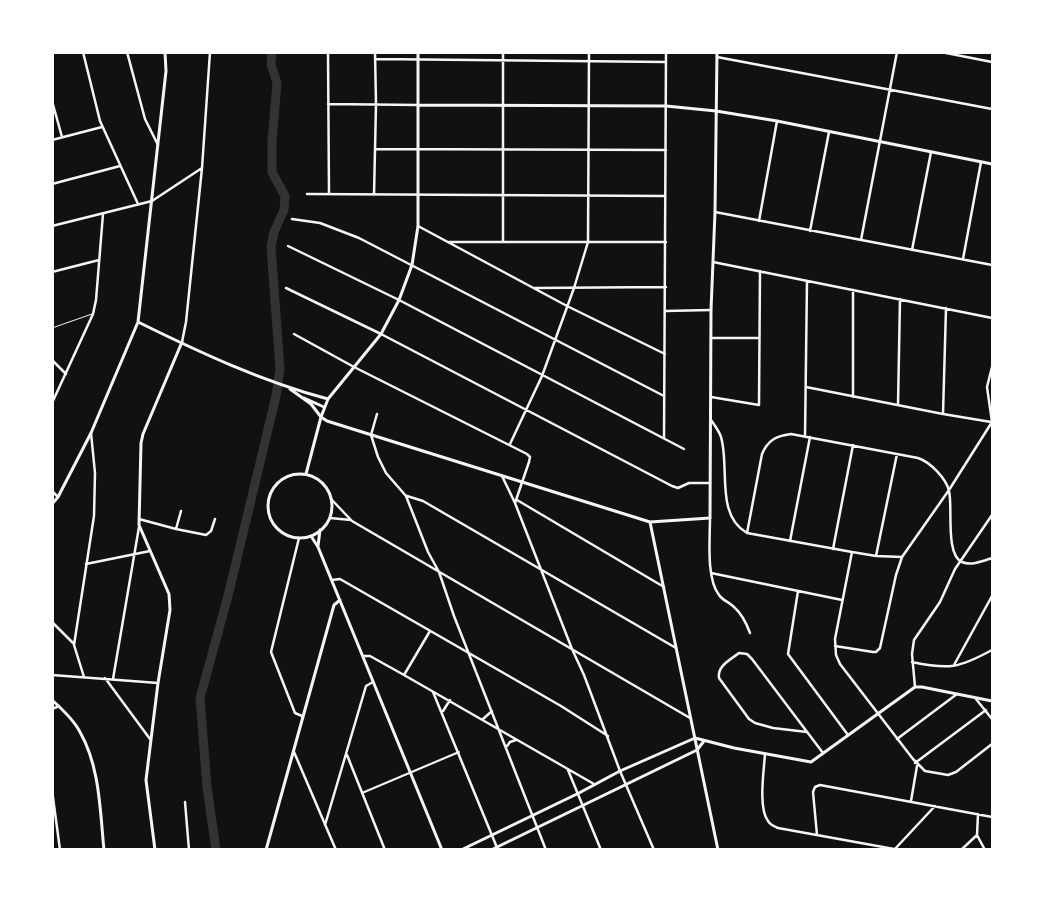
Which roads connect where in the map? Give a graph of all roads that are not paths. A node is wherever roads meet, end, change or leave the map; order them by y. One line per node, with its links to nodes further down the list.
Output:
1 (83, 52): 31 (street)
2 (127, 52): 36 (street)
3 (165, 52): 36 (street)
4 (210, 52): 46 (street)
5 (328, 52): 22 (street)
6 (374, 52): 14 (street)
7 (418, 52): 15 (street)
8 (503, 52): 16 (street)
9 (589, 52): 17 (street)
10 (666, 52): 18 (street)
11 (897, 52): 20 (street)
12 (941, 52): 19 (street)
13 (717, 55): 20 (street); 29 (street)
14 (375, 59): 15 (street); 23 (street)
15 (418, 60): 16 (street); 24 (street)
16 (503, 60): 17 (street); 25 (street)
17 (589, 61): 18 (street); 26 (street)
18 (666, 62): 27 (street)
19 (992, 62)
20 (890, 90): 28 (street); 35 (street)
21 (52, 101): 33 (street)
22 (328, 104): 23 (street); 49 (street)
23 (376, 104): 24 (street); 37 (street)
24 (418, 105): 25 (street); 38 (street)
25 (504, 105): 26 (street); 39 (street)
26 (589, 106): 27 (street); 41 (street)
27 (666, 106): 29 (street); 40 (street)
28 (992, 109)
29 (716, 111): 30 (street); 57 (street)
30 (776, 121): 32 (street); 60 (street)
31 (102, 126): 33 (street); 45 (street)
32 (829, 132): 35 (street); 63 (street)
33 (62, 137): 34 (street)
34 (52, 140)
35 (880, 142): 42 (street); 64 (street)
36 (158, 145): 55 (street)
37 (375, 149): 38 (street); 51 (street)
38 (418, 149): 39 (street); 52 (street)
39 (504, 150): 41 (street); 50 (street)
40 (666, 150): 41 (street); 54 (street)
41 (589, 151): 53 (street)
42 (931, 151): 43 (street); 70 (street)
43 (981, 162): 44 (street); 71 (street)
44 (992, 164)
45 (120, 166): 47 (street); 56 (street)
46 (202, 168): 55 (street); 99 (street)
47 (52, 184)
48 (307, 194): 49 (street)
49 (329, 194): 51 (street)
50 (503, 194): 52 (street); 53 (street); 66 (street)
51 (374, 195): 52 (street)
52 (418, 195): 62 (street)
53 (589, 195): 54 (street); 67 (street)
54 (666, 196): 68 (street)
55 (152, 201): 56 (street); 92 (street)
56 (138, 204): 58 (street)
57 (715, 212): 60 (street); 73 (street)
58 (104, 214): 61 (street); 72 (street)
59 (292, 219): 74 (street)
60 (759, 221): 63 (street)
61 (52, 226)
62 (418, 226): 65 (street); 74 (street)
63 (810, 231): 64 (street)
64 (861, 240): 70 (street)
65 (448, 242): 66 (street); 81 (street)
66 (503, 242): 67 (street)
67 (588, 242): 68 (street); 82 (street)
68 (666, 242): 79 (street)
69 (288, 246): 85 (street)
70 (912, 250): 71 (street)
71 (963, 259): 75 (street)
72 (99, 260): 77 (street); 90 (street)
73 (712, 262): 76 (street); 88 (street)
74 (412, 265): 85 (street); 98 (street)
75 (992, 265)
76 (760, 271): 78 (street); 97 (street)
77 (52, 272)
78 (807, 281): 83 (street); 106 (street)
79 (666, 287): 82 (street); 89 (street)
80 (286, 288): 95 (street)
81 (534, 288): 82 (street); 86 (street)
82 (574, 288): 86 (street)
83 (853, 290): 84 (street); 111 (street)
84 (900, 299): 87 (street); 114 (street)
85 (399, 300): 95 (street); 105 (street)
86 (567, 306): 98 (street); 100 (street)
87 (946, 308): 91 (street); 118 (street)
88 (711, 310): 89 (street); 96 (street)
89 (666, 311): 100 (street)
90 (93, 314): 93 (lane); 104 (street)
91 (992, 318)
92 (138, 322): 99 (street); 122 (street)
93 (52, 328)
94 (294, 334): 102 (street)
95 (381, 334): 102 (street); 116 (street)
96 (711, 338): 97 (street); 110 (street)
97 (758, 338): 110 (street)
98 (554, 339): 105 (street); 109 (street)
99 (182, 342): 107 (street); 146 (street)
100 (665, 354): 109 (street)
101 (52, 360): 104 (street)
102 (354, 367): 112 (street); 127 (street)
103 (992, 367): 121 (street)
104 (66, 374): 113 (street)
105 (542, 376): 116 (street); 126 (street)
106 (806, 387): 111 (street); 124 (street)
107 (288, 388): 108 (street); 112 (street)
108 (297, 394): 115 (street); 119 (street)
109 (664, 396): 126 (street)
110 (711, 397): 120 (street)
111 (853, 397): 114 (street)
112 (328, 399): 115 (street)
113 (52, 403)
114 (898, 405): 118 (street)
115 (324, 407): 119 (street)
116 (526, 410): 127 (street); 134 (street)
117 (377, 414): 123 (street)
118 (944, 414): 121 (street)
119 (321, 417): 123 (street); 131 (street)
120 (710, 419): 134 (street); 153 (street)
121 (992, 422): 135 (street)
122 (91, 433): 138 (street); 166 (street)
123 (371, 435): 132 (street); 137 (street)
124 (805, 436): 125 (street); 153 (street)
125 (810, 437): 128 (street); 156 (street)
126 (664, 439): 129 (street)
127 (510, 444): 133 (street)
128 (854, 446): 130 (street); 158 (street)
129 (684, 449)
130 (897, 454): 135 (street); 162 (street)
131 (306, 474): 139 (street); 155 (street)
132 (501, 474): 133 (street); 140 (street)
133 (523, 482): 140 (street); 149 (street)
134 (710, 483): 145 (street)
135 (949, 490): 163 (street); 165 (street)
136 (52, 491): 138 (street)
137 (406, 496): 167 (street); 168 (street)
138 (58, 497): 141 (street)
139 (331, 499): 144 (street); 148 (street)
140 (516, 501): 167 (street); 171 (street)
141 (52, 504)
142 (181, 511): 151 (street)
143 (992, 515): 165 (street)
144 (330, 518): 148 (street); 152 (street)
145 (710, 518): 149 (street); 169 (street)
146 (139, 519): 150 (street); 151 (street)
147 (215, 519): 151 (street)
148 (352, 520): 168 (street)
149 (650, 522): 171 (street)
150 (139, 525): 159 (street); 161 (street)
151 (176, 529)
152 (320, 530): 154 (street); 157 (street)
153 (747, 533): 156 (street)
154 (311, 536): 155 (street); 157 (street)
155 (299, 538): 208 (street)
156 (790, 541): 158 (street)
157 (318, 547): 170 (street)
158 (833, 549): 160 (street)
159 (150, 550): 161 (street); 194 (street)
160 (852, 552): 162 (street); 175 (street)
161 (134, 553): 166 (street); 192 (street)
162 (876, 556): 163 (street)
163 (902, 557): 180 (street)
164 (992, 558): 165 (street)
165 (961, 562): 186 (street)
166 (86, 564): 179 (street)
167 (542, 570): 181 (street); 182 (street)
168 (439, 572): 182 (street); 184 (street)
169 (711, 572): 172 (street); 178 (street)
170 (332, 580): 174 (street); 177 (street)
171 (664, 587): 181 (street)
172 (798, 591): 175 (street); 214 (street)
173 (992, 596): 187 (street)
174 (340, 600): 185 (street); 208 (street)
175 (842, 600): 180 (street)
176 (52, 622): 179 (street)
177 (430, 631): 184 (street); 189 (street)
178 (750, 633)
179 (74, 645): 190 (street)
180 (835, 646): 207 (street)
181 (677, 648): 210 (street)
182 (572, 649): 210 (street); 215 (street)
183 (992, 650): 187 (street)
184 (470, 653): 205 (street); 215 (street)
185 (363, 656): 189 (street); 193 (street)
186 (912, 662): 187 (street); 195 (street)
187 (954, 666)
188 (52, 675): 190 (street)
189 (404, 675): 196 (street)
190 (84, 677): 191 (street)
191 (105, 678): 192 (street); 217 (street)
192 (113, 679): 194 (street)
193 (373, 682): 226 (street); 232 (street)
194 (158, 683): 217 (street)
195 (915, 687): 197 (street); 207 (street)
196 (433, 692): 200 (street); 206 (street)
197 (957, 694): 198 (street); 218 (street)
198 (976, 698): 201 (street); 204 (street)
199 (52, 700): 202 (street)
200 (450, 700): 206 (street); 209 (street)
201 (992, 701)
202 (59, 706): 203 (street); 253 (street)
203 (52, 709)
204 (986, 710): 211 (street); 229 (street)
205 (492, 711): 209 (street); 212 (street)
206 (443, 712): 225 (street)
207 (877, 714): 214 (street); 218 (street)
208 (302, 716): 224 (street)
209 (483, 719): 212 (street)
210 (691, 719): 216 (street)
211 (992, 719)
212 (499, 729): 219 (street); 222 (street)
213 (807, 732): 213 (street); 228 (street)
214 (848, 735): 228 (street)
215 (608, 736): 231 (street)
216 (695, 738): 220 (street); 223 (street); 231 (street)
217 (150, 739): 254 (street)
218 (897, 739): 229 (street)
219 (518, 740): 222 (street); 230 (street)
220 (704, 741): 223 (street); 227 (street)
221 (992, 744): 229 (street)
222 (506, 746): 243 (street)
223 (697, 750): 233 (street); 265 (street)
224 (293, 751): 245 (street); 256 (street)
225 (459, 752): 232 (street); 247 (street)
226 (347, 754): 236 (street); 245 (street)
227 (765, 754): 228 (street); 248 (street)
228 (824, 754)
229 (916, 764): 239 (street)
230 (568, 769): 234 (street); 237 (street)
231 (620, 770): 233 (street); 234 (street)
232 (410, 772): 236 (street); 259 (street)
233 (627, 783): 240 (street); 264 (street)
234 (594, 784): 237 (street)
235 (52, 790): 252 (street)
236 (362, 793): 258 (street)
237 (578, 793): 240 (street); 243 (street)
238 (185, 802): 255 (street)
239 (911, 802): 241 (street); 248 (street)
240 (583, 804): 246 (street); 263 (street)
241 (936, 806): 242 (street); 251 (street)
242 (978, 814): 244 (street); 249 (street)
243 (533, 815): 246 (street); 247 (street)
244 (992, 816)
245 (325, 824): 257 (street)
246 (538, 827): 250 (street); 262 (street)
247 (492, 835): 250 (street); 260 (street)
248 (817, 835): 251 (street)
249 (977, 835): 266 (street); 267 (street)
250 (498, 848): 261 (street)
251 (894, 849)
252 (60, 850)
253 (104, 850)
254 (155, 850)
255 (189, 850)
256 (266, 850)
257 (336, 850)
258 (385, 850)
259 (442, 850)
260 (461, 850)
261 (491, 850)
262 (546, 850)
263 (602, 850)
264 (654, 850)
265 (718, 850)
266 (961, 850)
267 (985, 850)

